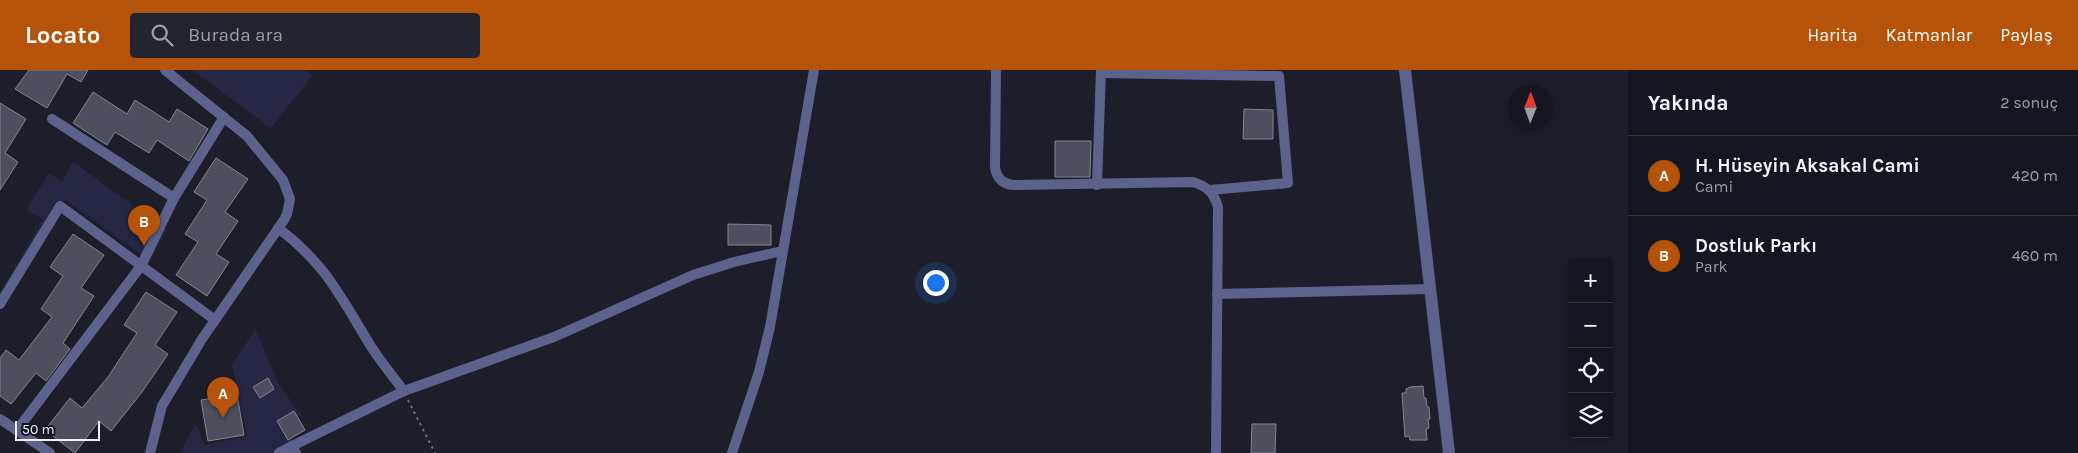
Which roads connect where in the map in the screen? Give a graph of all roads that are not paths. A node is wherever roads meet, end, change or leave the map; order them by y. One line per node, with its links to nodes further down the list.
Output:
1 (165, 70): 6 (street)
2 (814, 70): 12 (street)
3 (996, 70): 8 (street)
4 (1405, 70): 14 (street)
5 (1101, 72): 8 (street); 9 (street)
6 (224, 117): 10 (street); 11 (street)
7 (52, 120): 10 (street)
8 (1097, 185): 9 (street)
9 (1210, 190): 15 (street)
10 (174, 198): 13 (street)
11 (278, 228): 17 (street); 18 (street)
12 (782, 251): 18 (street); 25 (street)
13 (141, 266): 16 (street); 17 (street); 20 (street)
14 (1430, 289): 15 (street); 27 (street)
15 (1217, 294): 26 (street)
16 (0, 304)
17 (215, 320): 23 (street)
18 (404, 392): 21 (street)
19 (0, 419): 20 (street)
20 (17, 430): 22 (street)
21 (294, 450): 24 (street)
22 (50, 453)
23 (150, 453)
24 (279, 453)
25 (732, 453)
26 (1216, 453)
27 (1449, 453)

